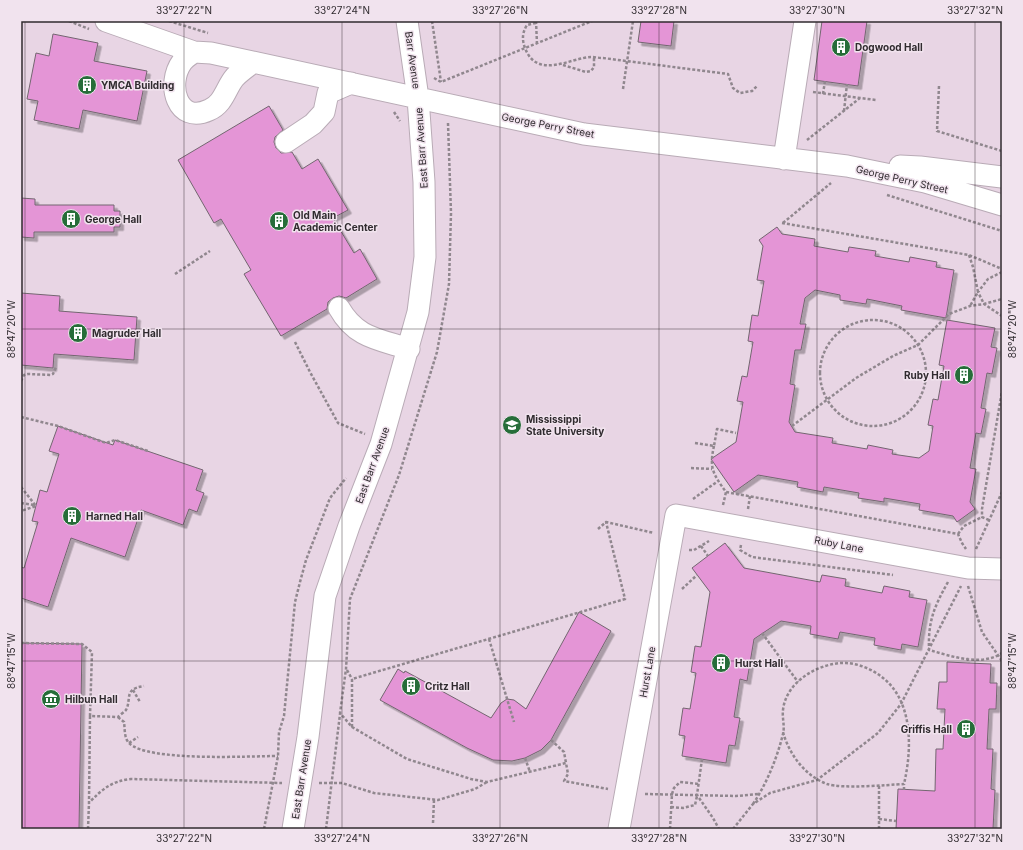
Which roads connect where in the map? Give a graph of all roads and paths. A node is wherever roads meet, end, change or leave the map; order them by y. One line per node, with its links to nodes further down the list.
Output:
1 (106, 21): 12 (street, George Perry Street)
2 (168, 21): 9 (path)
3 (407, 21): 17 (street, Barr Avenue)
4 (432, 21): 19 (path)
5 (592, 21): 10 (path)
6 (633, 21): 14 (path)
7 (805, 21): 25 (street)
8 (536, 22): 10 (path); 11 (path)
9 (209, 33)
10 (537, 44): 11 (path)
11 (525, 49): 16 (path); 19 (path)
12 (194, 52): 15 (street, George Perry Street); 15 (street)
13 (594, 57): 14 (path); 16 (path); 16 (path)
14 (627, 62): 22 (path); 24 (path)
15 (252, 63): 20 (street, George Perry Street)
16 (563, 65)
17 (415, 75): 19 (path); 28 (street, Barr Avenue)
18 (825, 81): 26 (path)
19 (441, 82)
20 (351, 83): 28 (street, George Perry Street); 34 (street)
21 (847, 84): 27 (path)
22 (757, 86)
23 (939, 86): 36 (path)
24 (623, 89)
25 (794, 90): 26 (path); 37 (street)
26 (823, 94): 27 (path)
27 (846, 97): 29 (path); 32 (path)
28 (418, 98): 37 (street, George Perry Street); 56 (street, East Barr Avenue)
29 (860, 98): 30 (path); 32 (path)
30 (876, 100)
31 (391, 106): 33 (path)
32 (844, 111): 35 (path)
33 (401, 128)
34 (286, 142)
35 (801, 144)
36 (1002, 151)
37 (784, 159): 38 (street, George Perry Street)
38 (840, 172): 39 (street, George Perry Street); 41 (street, George Perry Street); 44 (path)
39 (1002, 177)
40 (885, 194): 42 (path)
41 (1002, 206)
42 (1002, 231)
43 (210, 251): 47 (path)
44 (969, 255): 45 (path); 48 (path)
45 (1002, 269)
46 (1002, 272): 48 (path)
47 (175, 274)
48 (978, 292): 50 (path); 51 (path)
49 (1002, 299): 50 (path)
50 (984, 304): 51 (path); 53 (path)
51 (970, 306): 55 (path)
52 (339, 308): 56 (street)
53 (1002, 316)
54 (295, 342): 64 (path)
55 (918, 345): 60 (path); 60 (path); 60 (path)
56 (409, 349): 121 (street, East Barr Avenue)
57 (56, 367): 58 (path)
58 (21, 382)
59 (1002, 391): 78 (path)
60 (827, 400): 62 (path)
61 (21, 417): 67 (path)
62 (792, 426)
63 (736, 433): 66 (path)
64 (368, 435)
65 (695, 443): 66 (path)
66 (714, 446): 69 (path)
67 (148, 451)
68 (691, 468): 69 (path)
69 (712, 469): 71 (path)
70 (349, 475): 116 (path)
71 (718, 481): 76 (path); 84 (path)
72 (21, 487): 75 (path)
73 (1002, 492): 79 (path)
74 (21, 503): 75 (path)
75 (36, 506): 77 (path)
76 (683, 508): 88 (street, Ruby Lane); 145 (street, Hurst Lane)
77 (21, 511)
78 (982, 517): 79 (path); 84 (path)
79 (989, 520): 88 (path)
80 (606, 522): 81 (path); 82 (path); 91 (path)
81 (598, 529)
82 (658, 534)
83 (711, 534): 85 (path)
84 (958, 534): 88 (path)
85 (701, 546): 86 (path); 87 (path)
86 (682, 549)
87 (708, 556)
88 (965, 569): 89 (street, Ruby Lane); 93 (path); 93 (path); 96 (path)
89 (1002, 569)
90 (762, 633): 102 (path)
91 (489, 639): 101 (path); 110 (path)
92 (21, 643): 108 (path)
93 (929, 650): 97 (path); 106 (path)
94 (1002, 653): 96 (path)
95 (347, 654): 100 (path)
96 (998, 656): 97 (path); 98 (path)
97 (967, 658): 99 (path)
98 (1002, 661)
99 (969, 663)
100 (346, 669): 101 (path); 107 (path)
101 (352, 679): 111 (path)
102 (798, 682): 106 (path); 112 (path)
103 (144, 686): 104 (path)
104 (133, 689): 105 (path); 109 (path)
105 (140, 702)
106 (902, 704): 126 (path); 136 (path)
107 (340, 713): 111 (path); 124 (path)
108 (90, 716): 109 (path); 135 (path)
109 (118, 717): 115 (path)
110 (514, 722)
111 (352, 727): 122 (path)
112 (783, 732): 127 (path); 132 (path)
113 (138, 737): 115 (path)
114 (551, 740): 119 (path)
115 (129, 743): 116 (path)
116 (278, 756): 123 (path)
117 (525, 758): 120 (path)
118 (702, 759): 125 (path)
119 (566, 764): 120 (path); 128 (path)
120 (530, 772): 122 (path)
121 (300, 782): 123 (path); 124 (path); 143 (street, East Barr Avenue)
122 (487, 782): 134 (path)
123 (273, 783): 135 (path); 142 (path)
124 (333, 783): 134 (path); 144 (path)
125 (699, 784): 131 (path); 133 (path)
126 (904, 784): 127 (path); 129 (path)
127 (879, 786): 138 (path)
128 (611, 790)
129 (904, 790)
130 (642, 794): 131 (path)
131 (672, 794): 133 (path); 137 (path)
132 (760, 794): 133 (path); 136 (path)
133 (697, 795): 137 (path); 147 (path)
134 (434, 800): 140 (path)
135 (88, 803): 141 (path)
136 (753, 804): 148 (path)
137 (671, 807): 146 (path)
138 (879, 819): 139 (path); 149 (path)
139 (896, 821)
140 (433, 823)
141 (88, 829)
142 (264, 829)
143 (293, 829)
144 (326, 829)
145 (619, 829)
146 (670, 829)
147 (719, 829)
148 (733, 829)
149 (879, 829)

